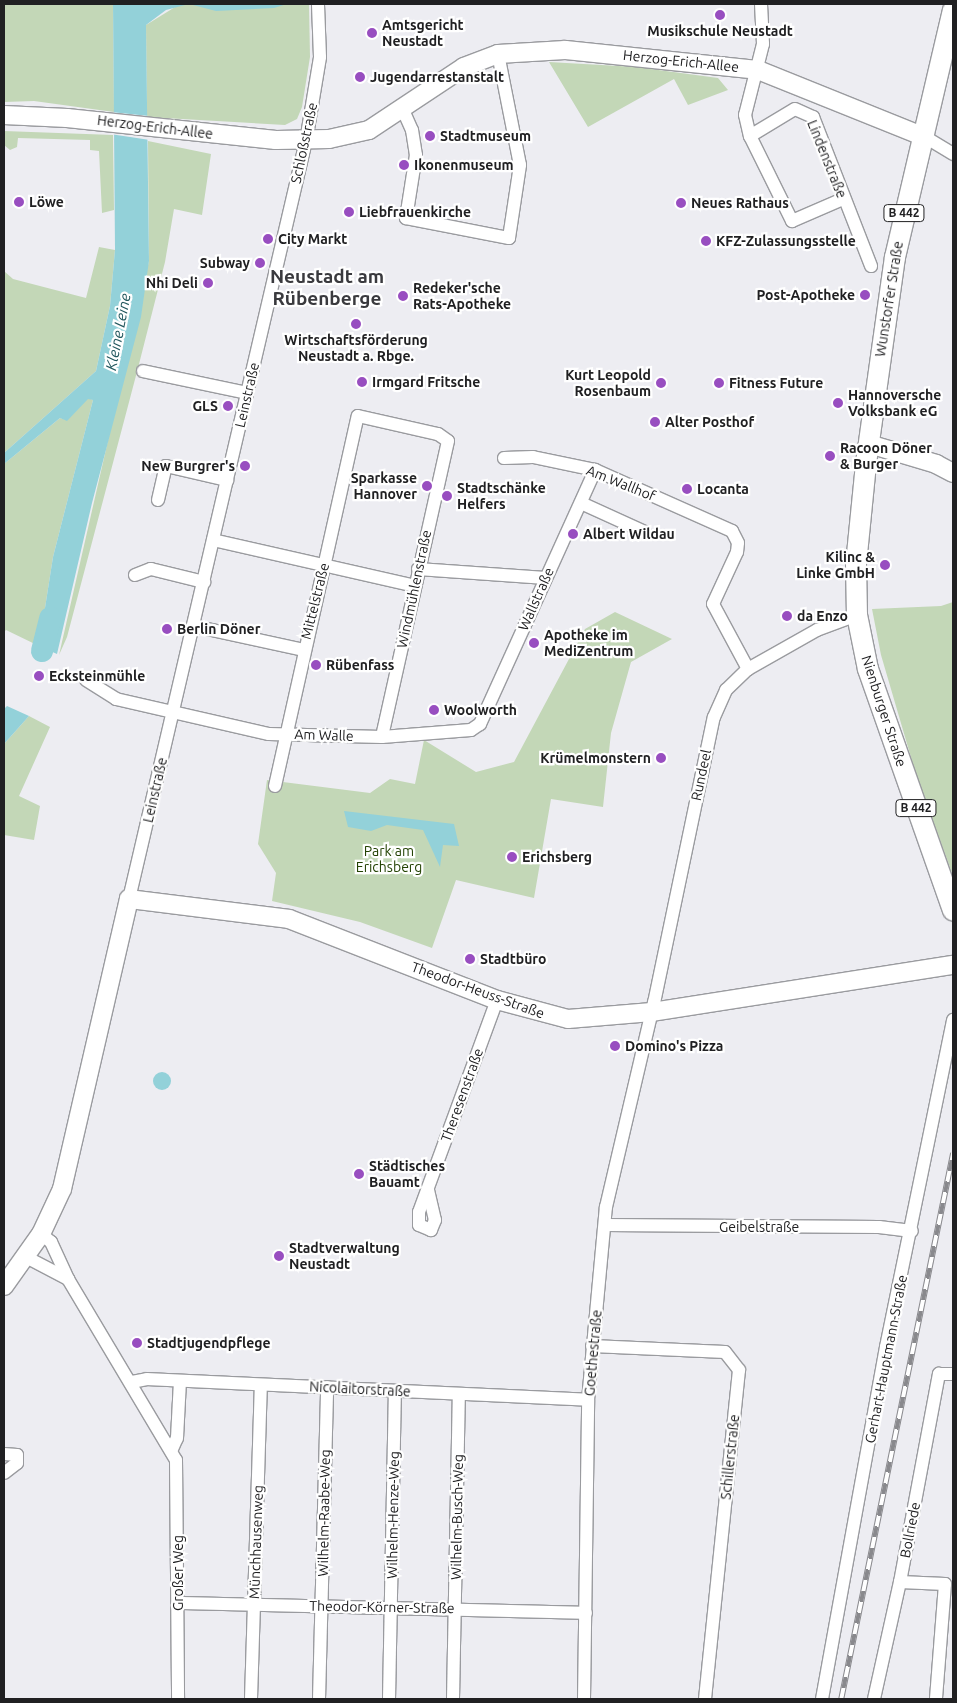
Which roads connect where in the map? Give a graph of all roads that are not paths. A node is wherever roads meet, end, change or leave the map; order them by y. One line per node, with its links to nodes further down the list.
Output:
1 (318, 4): 10 (street, Schloßstraße)
2 (761, 4): 5 (street)
3 (953, 10): 9 (main road, Wunstorfer Straße / B 442)
4 (498, 54): 5 (street, Herzog-Erich-Allee); 6 (street, Herzog-Erich-Allee); 6 (street)
5 (758, 70): 8 (street); 9 (street, Herzog-Erich-Allee)
6 (402, 110): 10 (street, Herzog-Erich-Allee)
7 (4, 115): 10 (street, Herzog-Erich-Allee)
8 (750, 136): 12 (street); 12 (street, Lindenstraße)
9 (925, 137): 11 (street); 18 (main road, Wunstorfer Straße / B 442)
10 (306, 141): 14 (street, Schloßstraße)
11 (953, 154)
12 (843, 198): 13 (street, Lindenstraße)
13 (871, 266)
14 (274, 280): 16 (street, Leinstraße)
15 (143, 371): 16 (street)
16 (247, 393): 22 (street, Leinstraße)
17 (448, 441): 27 (street, Mittelstraße); 28 (street, Windmühlenstraße)
18 (869, 444): 21 (street); 33 (main road, Nienburger Straße / B 442)
19 (504, 458): 20 (street, Am Wallhof)
20 (595, 470): 24 (street, Wallstraße); 36 (street, Am Wallhof)
21 (953, 473)
22 (227, 480): 23 (street); 26 (street, Leinstraße)
23 (158, 500)
24 (581, 502): 25 (street); 30 (street, Wallstraße)
25 (645, 532)
26 (213, 540): 27 (street); 31 (street, Leinstraße)
27 (324, 566): 32 (street); 35 (street, Mittelstraße)
28 (418, 569): 30 (street); 32 (street, Windmühlenstraße)
29 (135, 574): 31 (street)
30 (546, 578): 39 (street, Wallstraße)
31 (204, 582): 34 (street, Leinstraße)
32 (415, 586): 41 (street, Windmühlenstraße)
33 (857, 615): 36 (street, Rundeel); 44 (main road, Nienburger Straße / B 442)
34 (193, 626): 35 (street); 38 (street, Leinstraße)
35 (304, 650): 40 (street, Mittelstraße)
36 (748, 669): 47 (street, Rundeel)
37 (86, 680): 38 (street, Am Walle)
38 (173, 712): 40 (street, Am Walle); 43 (street, Leinstraße)
39 (477, 727): 41 (street, Am Walle)
40 (286, 733): 41 (street, Am Walle); 42 (street, Mittelstraße)
41 (382, 737)
42 (275, 786)
43 (129, 899): 46 (street, Theodor-Heuss-Straße); 52 (street, Leinstraße)
44 (953, 910)
45 (953, 965): 47 (street, Theodor-Heuss-Straße)
46 (497, 1000): 47 (street, Theodor-Heuss-Straße); 49 (street, Theresenstraße)
47 (652, 1012): 50 (street, Goethestraße)
48 (953, 1020): 51 (street, Gerhart-Hauptmann-Straße)
49 (428, 1190)
50 (606, 1226): 51 (street, Geibelstraße); 56 (street, Goethestraße)
51 (912, 1231): 82 (street, Gerhart-Hauptmann-Straße)
52 (40, 1234): 53 (street, Leinstraße); 54 (street, Großer Weg)
53 (24, 1256): 54 (street, Großer Weg); 55 (street, Leinstraße)
54 (68, 1280): 59 (street, Großer Weg)
55 (4, 1286)
56 (592, 1346): 64 (street, Goethestraße); 81 (street, Schillerstraße)
57 (953, 1374): 68 (street, Bollriede)
58 (180, 1381): 59 (street, Nicolaitorstraße); 60 (street, Nicolaitorstraße); 65 (street, Großer Weg)
59 (132, 1382): 65 (street, Großer Weg)
60 (261, 1385): 61 (street, Nicolaitorstraße); 70 (street, Münchhausenweg)
61 (327, 1388): 62 (street, Nicolaitorstraße); 71 (street, Wilhelm-Raabe-Weg)
62 (395, 1391): 63 (street, Nicolaitorstraße); 72 (street, Wilhelm-Henze-Weg)
63 (459, 1395): 64 (street, Nicolaitorstraße); 73 (street, Wilhelm-Busch-Weg)
64 (588, 1400): 74 (street, Goethestraße)
65 (172, 1448): 69 (street, Großer Weg)
66 (4, 1454): 67 (street)
67 (4, 1473)
68 (900, 1582): 83 (street, Bollriede); 84 (street)
69 (178, 1603): 70 (street, Theodor-Körner-Straße); 75 (street, Großer Weg)
70 (254, 1604): 71 (street, Theodor-Körner-Straße); 76 (street, Münchhausenweg)
71 (322, 1607): 72 (street, Theodor-Körner-Straße); 77 (street, Wilhelm-Raabe-Weg)
72 (391, 1607): 73 (street, Theodor-Körner-Straße); 78 (street, Wilhelm-Henze-Weg)
73 (455, 1608): 74 (street, Theodor-Körner-Straße); 79 (street, Wilhelm-Busch-Weg)
74 (586, 1613): 80 (street, Goethestraße)
75 (178, 1699)
76 (251, 1699)
77 (320, 1699)
78 (390, 1699)
79 (453, 1699)
80 (584, 1699)
81 (705, 1699)
82 (822, 1699)
83 (874, 1699)
84 (936, 1699)

